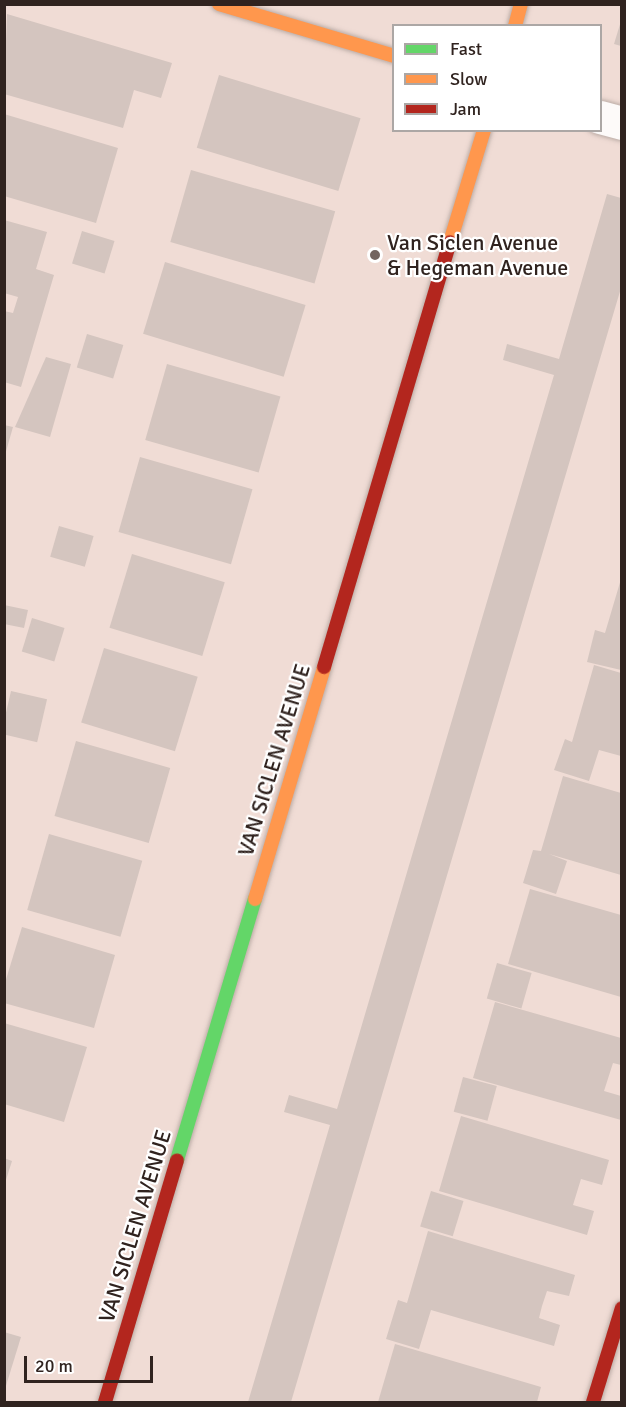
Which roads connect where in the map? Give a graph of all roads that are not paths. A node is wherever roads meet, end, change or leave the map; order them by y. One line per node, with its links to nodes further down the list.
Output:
1 (219, 4): 4 (street)
2 (521, 4): 3 (street)
3 (516, 24)
4 (392, 56)
5 (602, 118): 6 (street)
6 (621, 123)
7 (483, 132): 9 (street, VAN SICLEN AVENUE)
8 (621, 1308): 10 (street)
9 (105, 1402)
10 (593, 1402)

